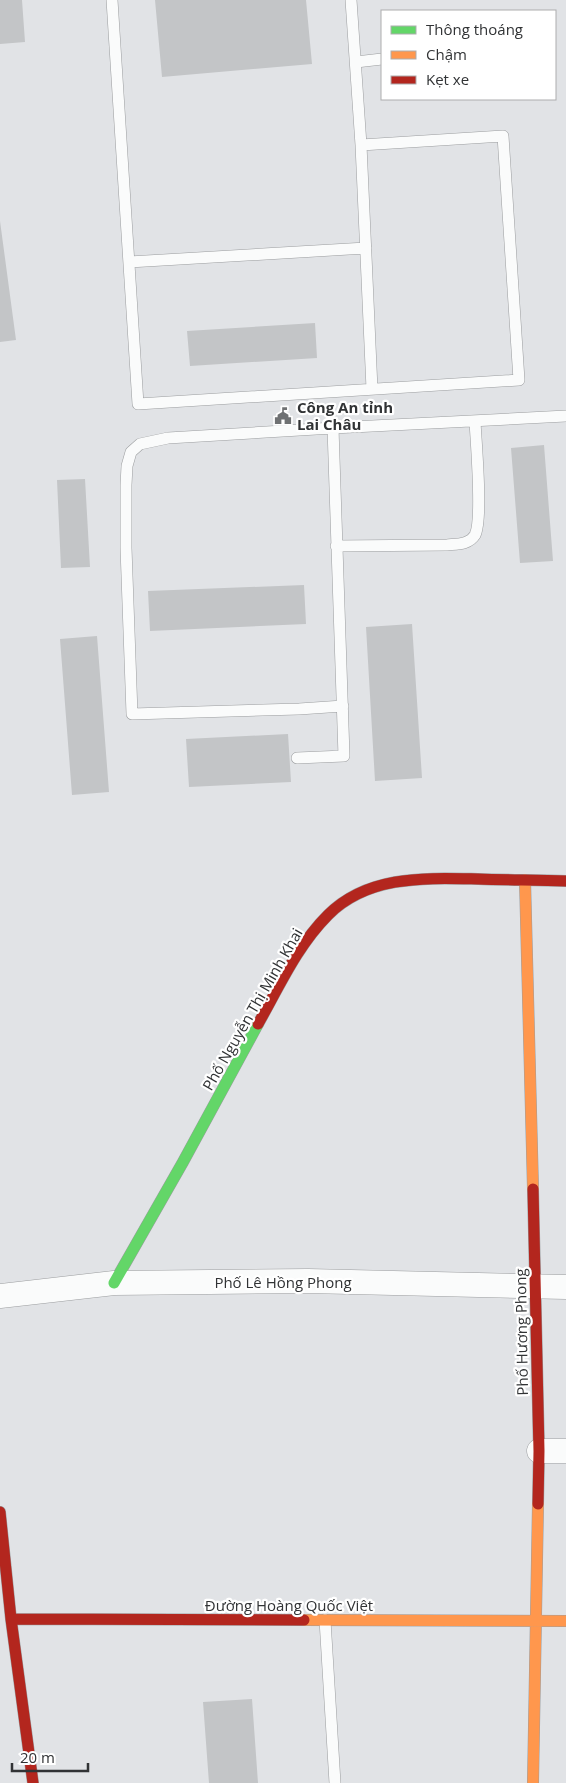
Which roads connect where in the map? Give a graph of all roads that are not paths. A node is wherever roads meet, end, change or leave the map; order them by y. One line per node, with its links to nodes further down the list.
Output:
1 (112, 0): 7 (lane)
2 (351, 0): 4 (lane)
3 (381, 59): 4 (lane)
4 (356, 62): 5 (lane)
5 (361, 145): 6 (lane); 8 (lane)
6 (366, 248): 7 (lane); 8 (lane)
7 (130, 262): 8 (lane)
8 (372, 389)
9 (566, 416): 10 (lane)
10 (475, 421): 11 (lane); 12 (lane)
11 (333, 428): 12 (lane); 13 (lane)
12 (336, 546): 13 (lane)
13 (343, 706): 14 (lane)
14 (297, 758)
15 (525, 880): 16 (street, Phố Nguyễn Thị Minh Khai); 17 (street, Phố Nguyễn Thị Minh Khai); 18 (street, Phố Hương Phong)
16 (566, 881)
17 (114, 1282): 18 (street, Phố Lê Hồng Phong); 20 (street, Phố Lê Hồng Phong)
18 (535, 1286): 19 (street, Phố Lê Hồng Phong); 21 (street, Phố Hương Phong)
19 (566, 1287)
20 (0, 1296)
21 (539, 1451): 22 (street); 26 (street, Phố Hương Phong)
22 (566, 1451)
23 (1, 1525): 24 (street)
24 (11, 1619): 25 (street, Đường Hoàng Quốc Việt); 28 (street)
25 (324, 1620): 26 (street, Đường Hoàng Quốc Việt); 29 (lane)
26 (537, 1621): 27 (street, Đường Hoàng Quốc Việt); 30 (street, Phố Hương Phong)
27 (566, 1621)
28 (33, 1783)
29 (335, 1783)
30 (533, 1783)

